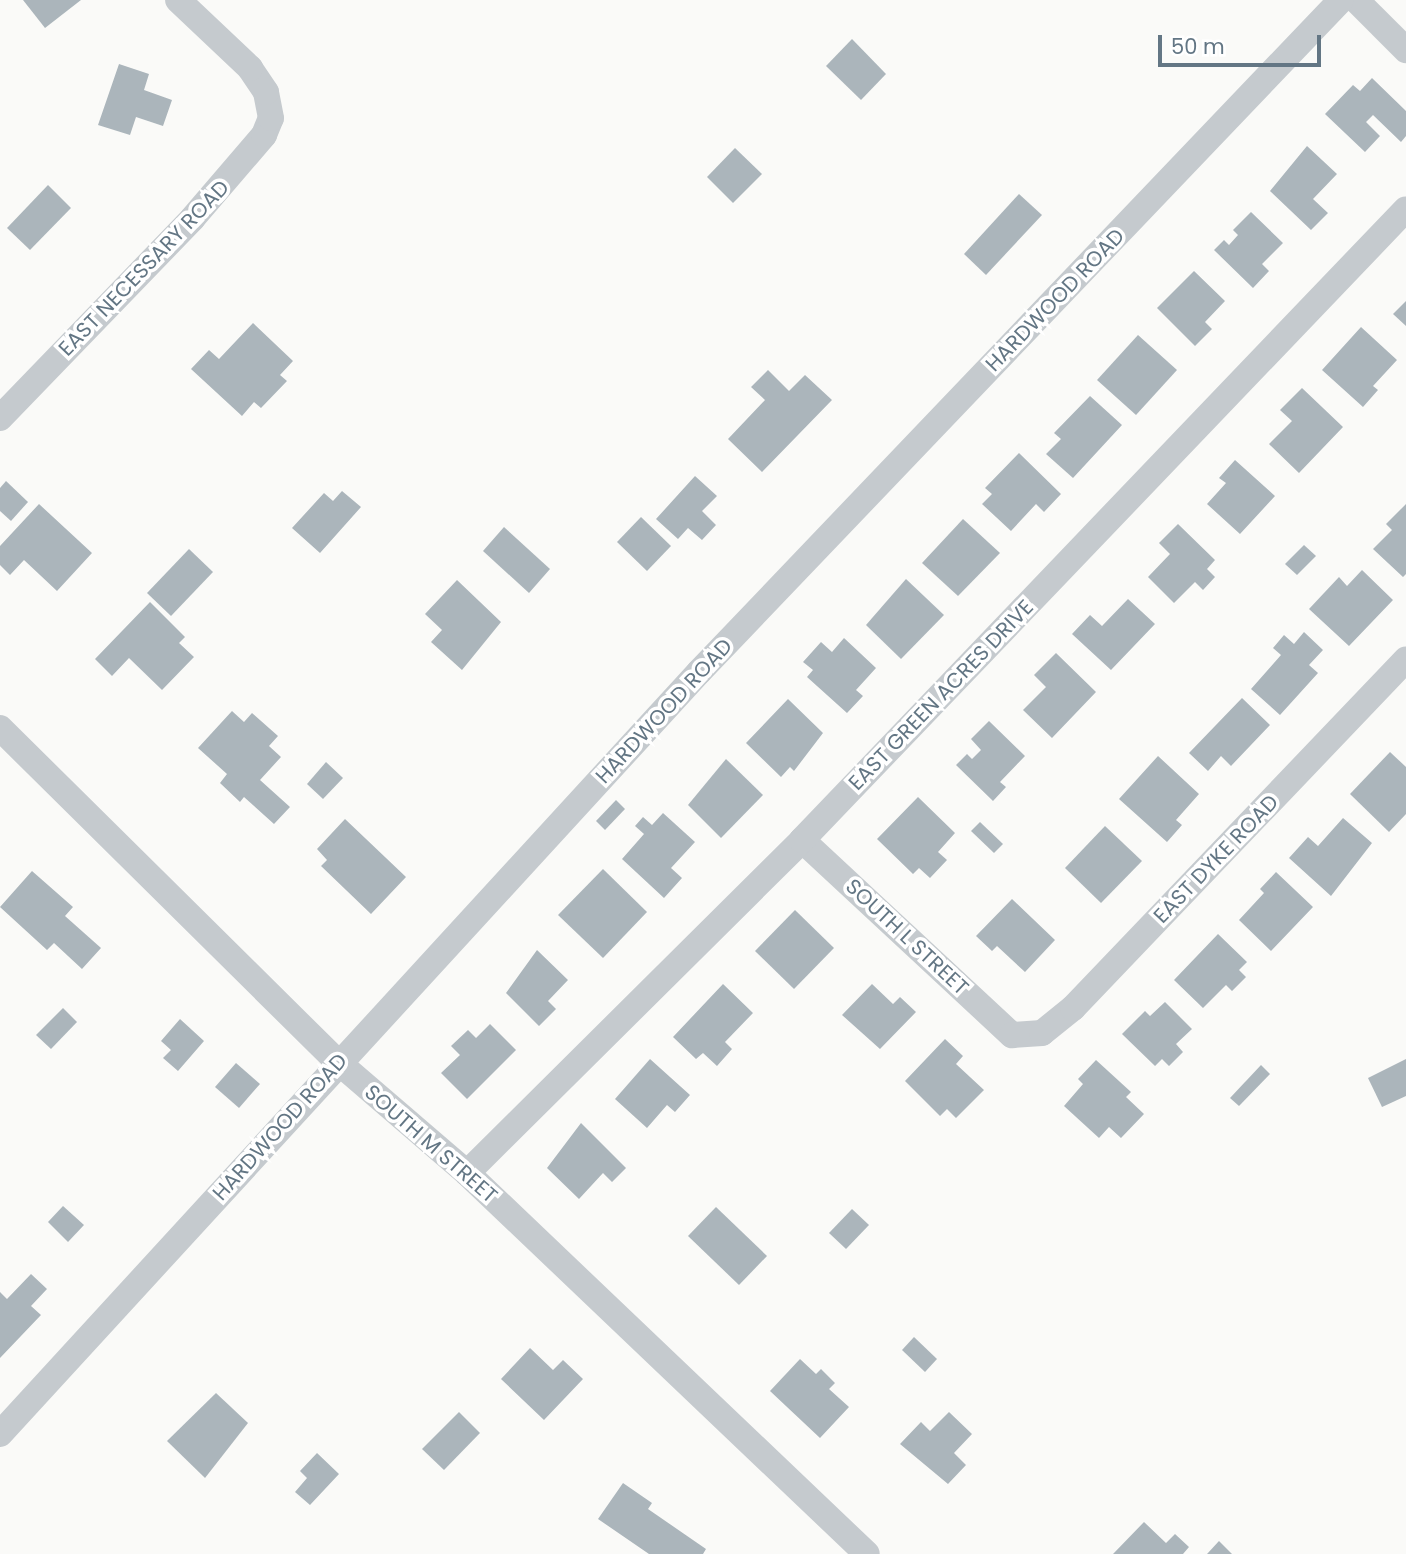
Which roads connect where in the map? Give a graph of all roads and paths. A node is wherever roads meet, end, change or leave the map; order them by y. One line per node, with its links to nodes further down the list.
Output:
1 (178, 0): 6 (street, EAST NECESSARY ROAD)
2 (1342, 0): 11 (street, HARDWOOD ROAD)
3 (1356, 0): 4 (street)
4 (1406, 50)
5 (1406, 209): 9 (street, EAST GREEN ACRES DRIVE)
6 (0, 418)
7 (1406, 659): 10 (street, EAST DYKE ROAD)
8 (0, 728): 11 (street, SOUTH M STREET)
9 (802, 840): 10 (street, SOUTH L STREET); 12 (street, EAST GREEN ACRES DRIVE)
10 (1012, 1035)
11 (338, 1062): 12 (street, SOUTH M STREET); 13 (street, HARDWOOD ROAD)
12 (467, 1173): 14 (street, SOUTH M STREET)
13 (0, 1434)
14 (867, 1554)

